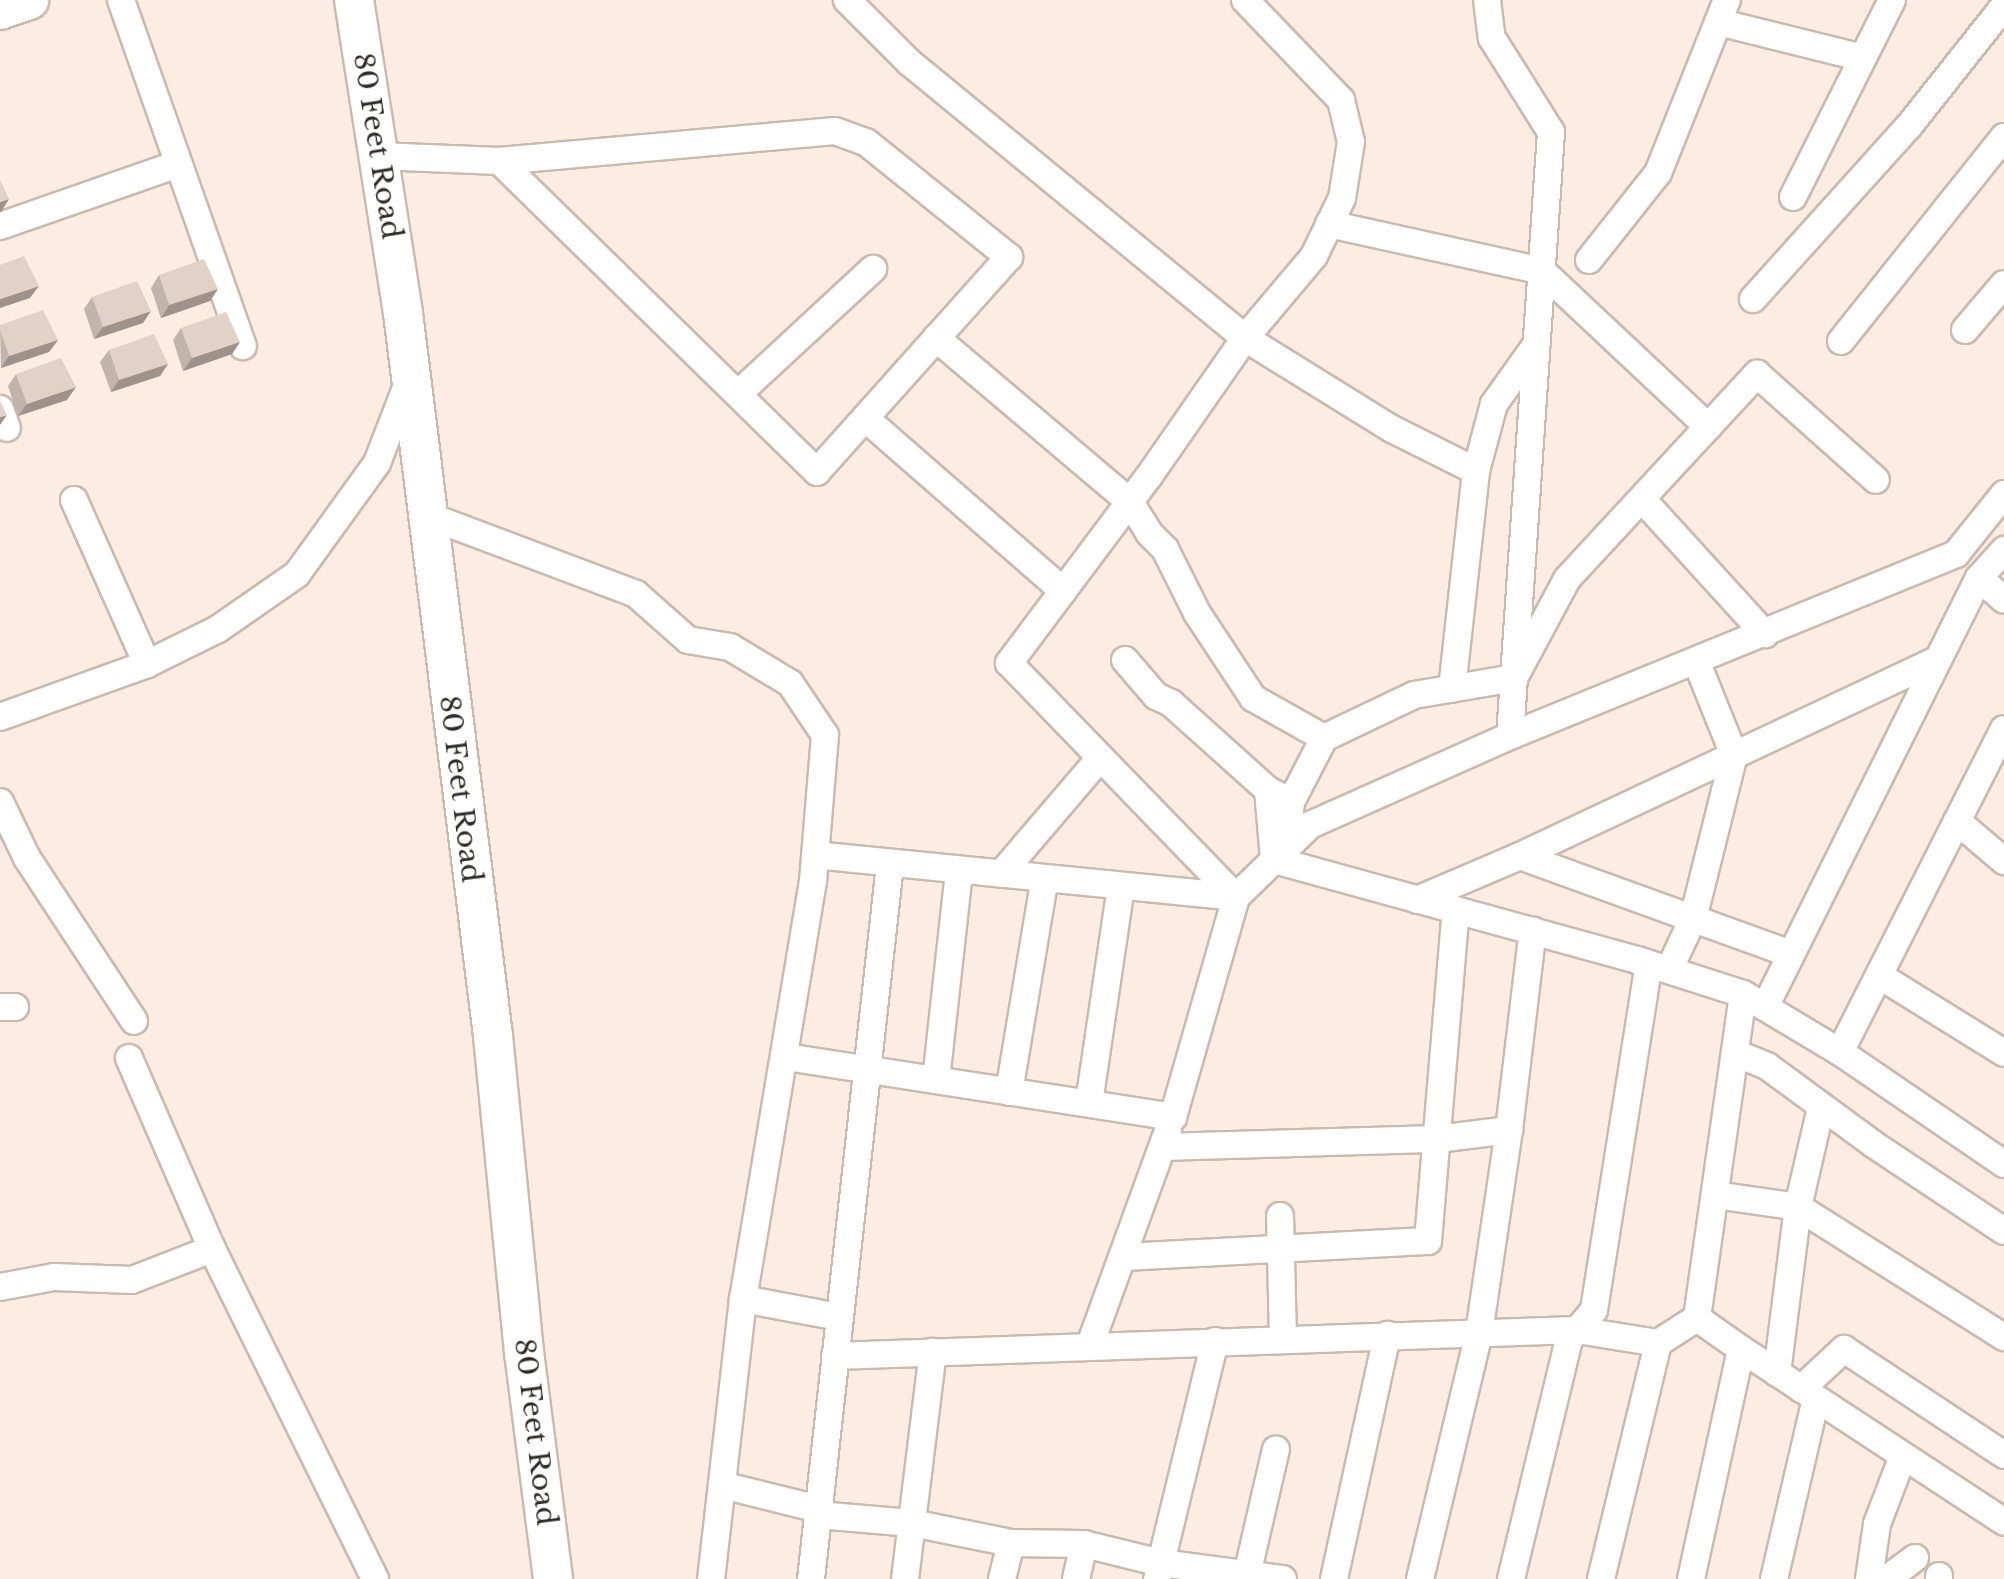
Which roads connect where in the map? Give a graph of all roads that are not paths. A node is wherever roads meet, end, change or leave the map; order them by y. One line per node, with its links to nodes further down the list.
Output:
1 (29, 0): 9 (main road)
2 (121, 0): 15 (street)
3 (354, 0): 13 (main road, 80 Feet Road)
4 (847, 0): 26 (street)
5 (1245, 0): 17 (street)
6 (1487, 0): 21 (street)
7 (1892, 0): 11 (street)
8 (2004, 6): 23 (street)
9 (0, 10)
10 (1722, 11): 11 (street); 19 (street)
11 (1863, 58): 16 (street)
12 (2004, 137): 27 (street)
13 (378, 156): 14 (street); 30 (main road, 80 Feet Road)
14 (499, 161): 25 (street); 31 (street)
15 (178, 164): 18 (street); 29 (street)
16 (1793, 197)
17 (1329, 224): 21 (street); 26 (street)
18 (0, 226)
19 (1589, 260)
20 (873, 269): 31 (street)
21 (1542, 271): 28 (street); 33 (street)
22 (2004, 284): 24 (street)
23 (1753, 299)
24 (1965, 330)
25 (936, 338): 32 (street); 39 (street)
26 (1245, 338): 34 (street); 39 (street)
27 (1841, 341)
28 (1536, 345): 34 (street); 50 (street)
29 (243, 346)
30 (410, 377): 40 (main road, 80 Feet Road); 49 (street)
31 (739, 393): 32 (street)
32 (865, 418): 43 (street)
33 (1708, 427): 35 (street); 37 (street)
34 (1476, 471): 51 (street)
35 (1876, 480)
36 (2004, 494): 45 (street)
37 (1642, 499): 45 (street); 50 (street)
38 (74, 500): 49 (street)
39 (1130, 502): 43 (street); 55 (street)
40 (426, 515): 62 (street); 132 (main road, 80 Feet Road)
41 (2004, 550): 42 (street)
42 (1979, 578): 44 (street); 47 (street)
43 (1063, 591): 57 (street)
44 (2004, 600)
45 (1765, 634): 48 (street)
46 (1125, 660): 58 (street)
47 (1937, 660): 56 (street); 75 (street)
48 (1697, 663): 54 (street); 56 (street)
49 (147, 664): 52 (street)
50 (1514, 678): 51 (street); 54 (street)
51 (1452, 689): 55 (street)
52 (0, 717)
53 (2004, 731): 60 (street)
54 (1510, 736): 61 (street)
55 (1324, 738): 58 (street)
56 (1734, 755): 63 (street); 73 (street)
57 (1100, 758): 67 (street); 70 (street)
58 (1280, 796): 61 (street)
59 (0, 802): 79 (street)
60 (1957, 821): 64 (street); 77 (street)
61 (1280, 853): 70 (street); 71 (street)
62 (815, 855): 65 (street); 83 (street)
63 (1520, 856): 71 (street); 73 (street)
64 (2004, 861)
65 (890, 864): 66 (street); 85 (street)
66 (959, 870): 67 (street); 86 (street)
67 (1001, 874): 68 (street)
68 (1045, 878): 69 (street); 87 (street)
69 (1121, 886): 70 (street); 88 (street)
70 (1236, 897): 90 (street)
71 (1417, 900): 72 (street)
72 (1456, 910): 74 (street); 92 (street)
73 (1693, 919): 75 (street); 76 (street)
74 (1533, 930): 76 (street); 91 (street)
75 (1791, 954): 78 (street)
76 (1659, 967): 78 (street); 106 (street)
77 (1880, 976): 80 (street); 82 (street)
78 (1754, 1001): 80 (street); 81 (street)
79 (134, 1021)
80 (1840, 1052): 94 (street)
81 (1735, 1053): 89 (street); 95 (street)
82 (2004, 1053)
83 (786, 1057): 85 (street); 103 (street)
84 (129, 1058): 100 (street)
85 (867, 1069): 86 (street); 104 (street)
86 (936, 1080): 87 (street)
87 (1009, 1092): 88 (street)
88 (1089, 1103): 90 (street)
89 (1821, 1107): 96 (street); 98 (street)
90 (1173, 1117): 93 (street)
91 (1509, 1130): 92 (street); 107 (street)
92 (1437, 1139): 93 (street); 99 (street)
93 (1163, 1147): 101 (street)
94 (2004, 1164)
95 (1715, 1195): 96 (street); 105 (street)
96 (1798, 1207): 109 (street); 117 (street)
97 (1280, 1216): 99 (street)
98 (2004, 1231)
99 (1281, 1248): 101 (street); 110 (street)
100 (212, 1249): 102 (street); 131 (street)
101 (1123, 1257): 113 (street)
102 (0, 1287)
103 (743, 1299): 104 (street); 122 (street)
104 (839, 1317): 116 (street)
105 (1697, 1318): 112 (street); 114 (street)
106 (1577, 1330): 107 (street); 112 (street); 141 (street)
107 (1479, 1333): 108 (street); 140 (street)
108 (1387, 1335): 110 (street); 139 (street)
109 (2004, 1337)
110 (1283, 1339): 111 (street)
111 (1215, 1341): 113 (street); 129 (street)
112 (1658, 1343): 142 (street)
113 (1090, 1345): 115 (street)
114 (1741, 1349): 117 (street); 143 (street)
115 (933, 1352): 116 (street); 125 (street)
116 (835, 1356): 123 (street)
117 (1777, 1373): 118 (street)
118 (1808, 1394): 120 (street); 121 (street); 144 (street)
119 (1276, 1449): 130 (street)
120 (2004, 1455)
121 (1903, 1456): 124 (street); 145 (street)
122 (722, 1485): 123 (street); 133 (street)
123 (818, 1515): 125 (street); 134 (street)
124 (2004, 1522)
125 (912, 1523): 126 (street); 135 (street)
126 (1011, 1543): 127 (street); 136 (street)
127 (1084, 1544): 129 (street); 137 (street)
128 (1915, 1558): 146 (street)
129 (1159, 1571): 130 (street)
130 (1246, 1576): 138 (street)
131 (375, 1579)
132 (553, 1579)
133 (711, 1579)
134 (811, 1579)
135 (905, 1579)
136 (1002, 1579)
137 (1076, 1579)
138 (1283, 1579)
139 (1334, 1579)
140 (1420, 1579)
141 (1511, 1579)
142 (1601, 1579)
143 (1691, 1579)
144 (1774, 1579)
145 (1869, 1579)
146 (1887, 1579)

